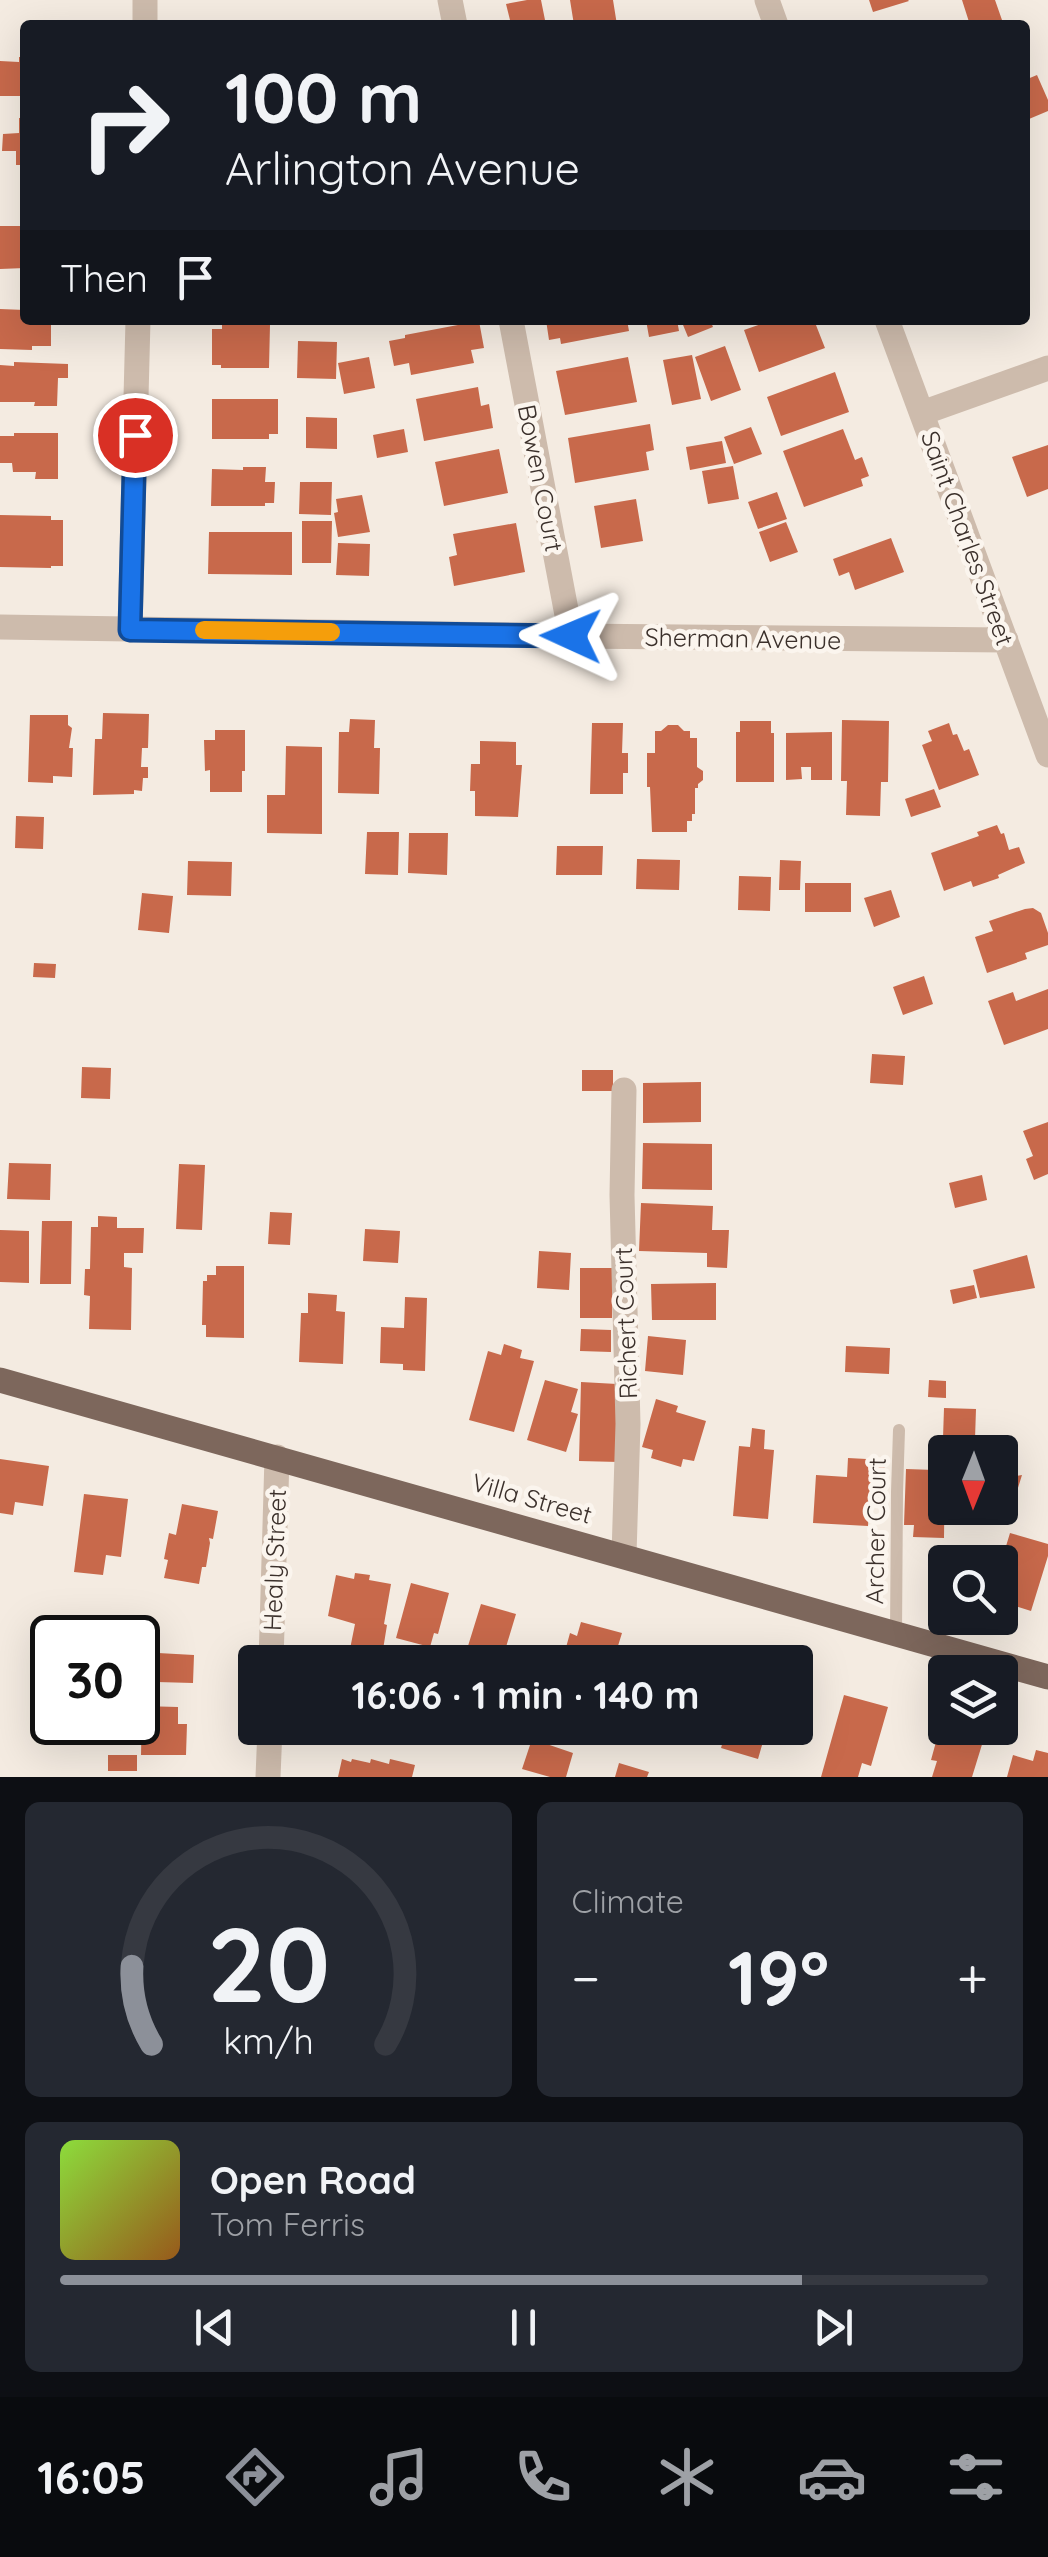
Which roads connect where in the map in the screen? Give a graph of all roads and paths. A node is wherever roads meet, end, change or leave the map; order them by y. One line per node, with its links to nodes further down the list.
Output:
1 (138, 325): 7 (street)
2 (511, 325): 8 (street, Bowen Court)
3 (889, 325): 5 (street, Saint Charles Street)
4 (1048, 368): 5 (street)
5 (922, 414): 9 (street, Saint Charles Street)
6 (0, 628): 7 (street, Sherman Avenue)
7 (130, 630): 8 (street, Sherman Avenue)
8 (571, 636): 9 (street, Sherman Avenue)
9 (1006, 640): 10 (street, Saint Charles Street)
10 (1048, 755)
11 (624, 1090): 15 (street, Richert Court)
12 (0, 1380): 14 (main road, Villa Street)
13 (900, 1430): 16 (lane, Archer Court)
14 (277, 1458): 15 (main road, Villa Street); 17 (street, Healy Street)
15 (624, 1555): 16 (main road, Villa Street)
16 (896, 1632): 18 (main road, Villa Street)
17 (272, 1645)
18 (1048, 1677)
19 (269, 1745): 20 (street)
20 (268, 1777)

